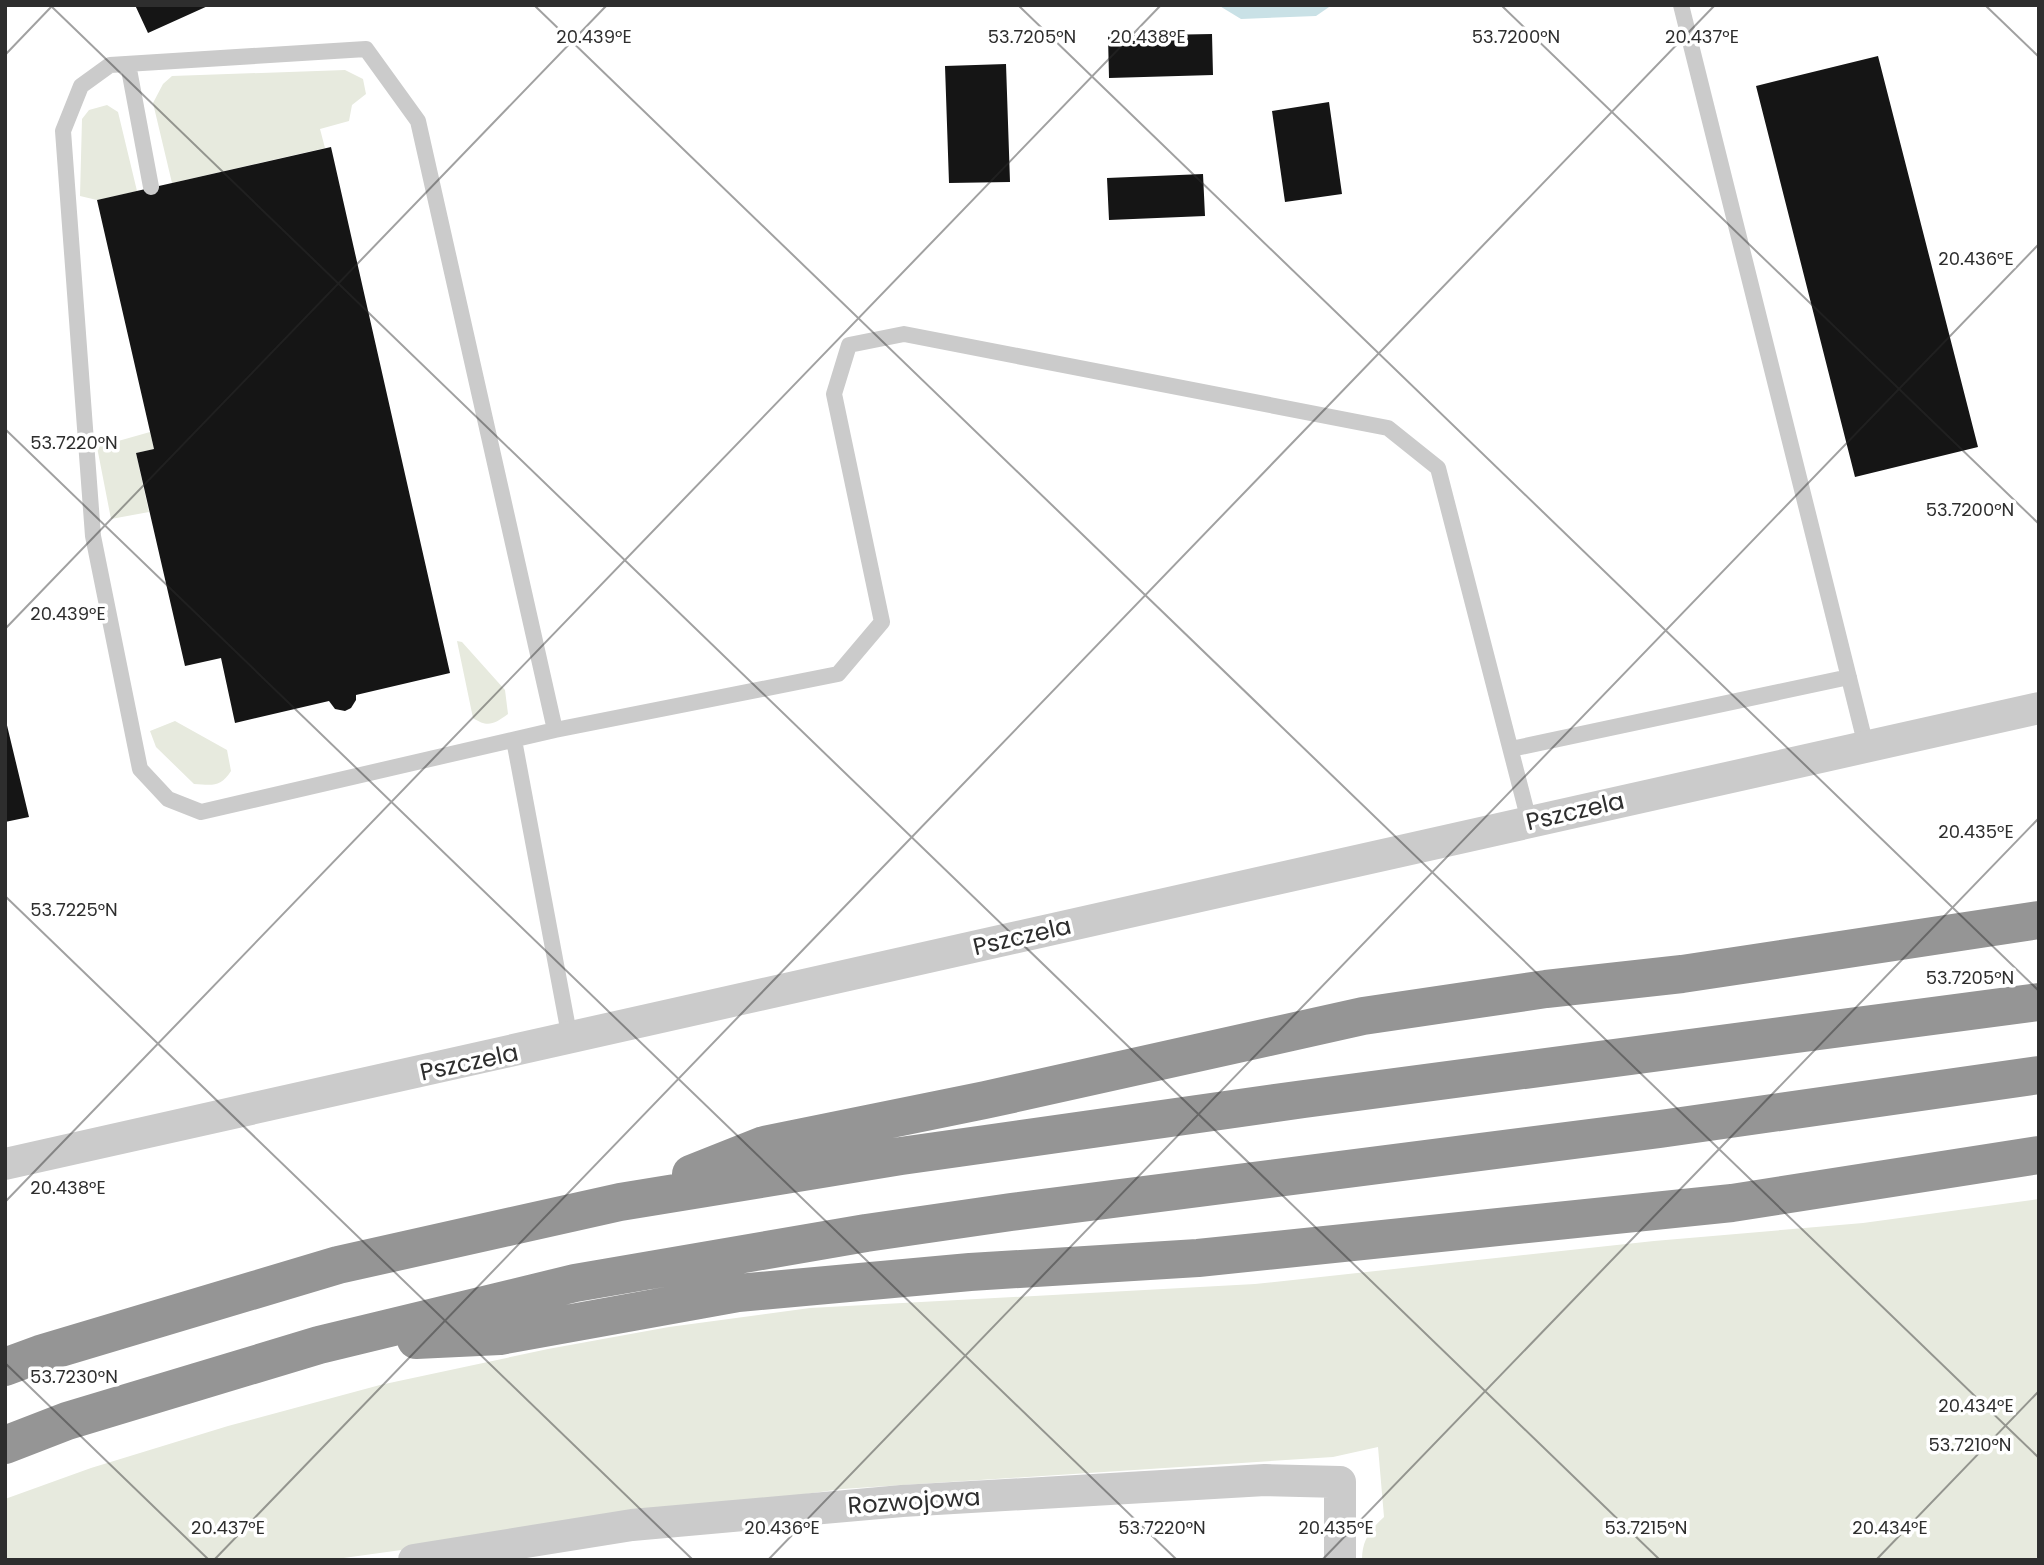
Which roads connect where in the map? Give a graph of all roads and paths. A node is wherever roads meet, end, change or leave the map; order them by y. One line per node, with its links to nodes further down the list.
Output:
1 (1681, 5): 4 (lane)
2 (128, 64): 3 (lane); 6 (lane); 7 (lane)
3 (151, 187)
4 (1849, 677): 8 (lane); 9 (lane)
5 (2039, 708): 8 (street, Pszczela)
6 (555, 730): 7 (lane); 9 (lane)
7 (514, 740): 13 (lane)
8 (1866, 746): 10 (street, Pszczela)
9 (1511, 750): 10 (lane)
10 (1530, 821): 13 (street, Pszczela)
11 (2039, 920): 17 (highway)
12 (2039, 1002): 17 (highway)
13 (570, 1039): 16 (street, Pszczela)
14 (2039, 1074): 18 (highway)
15 (2039, 1155): 18 (highway)
16 (5, 1164)
17 (620, 1202): 19 (highway)
18 (319, 1345): 20 (highway)
19 (5, 1367)
20 (5, 1445)
21 (414, 1560): 22 (street, Rozwojowa)
22 (1340, 1560)

